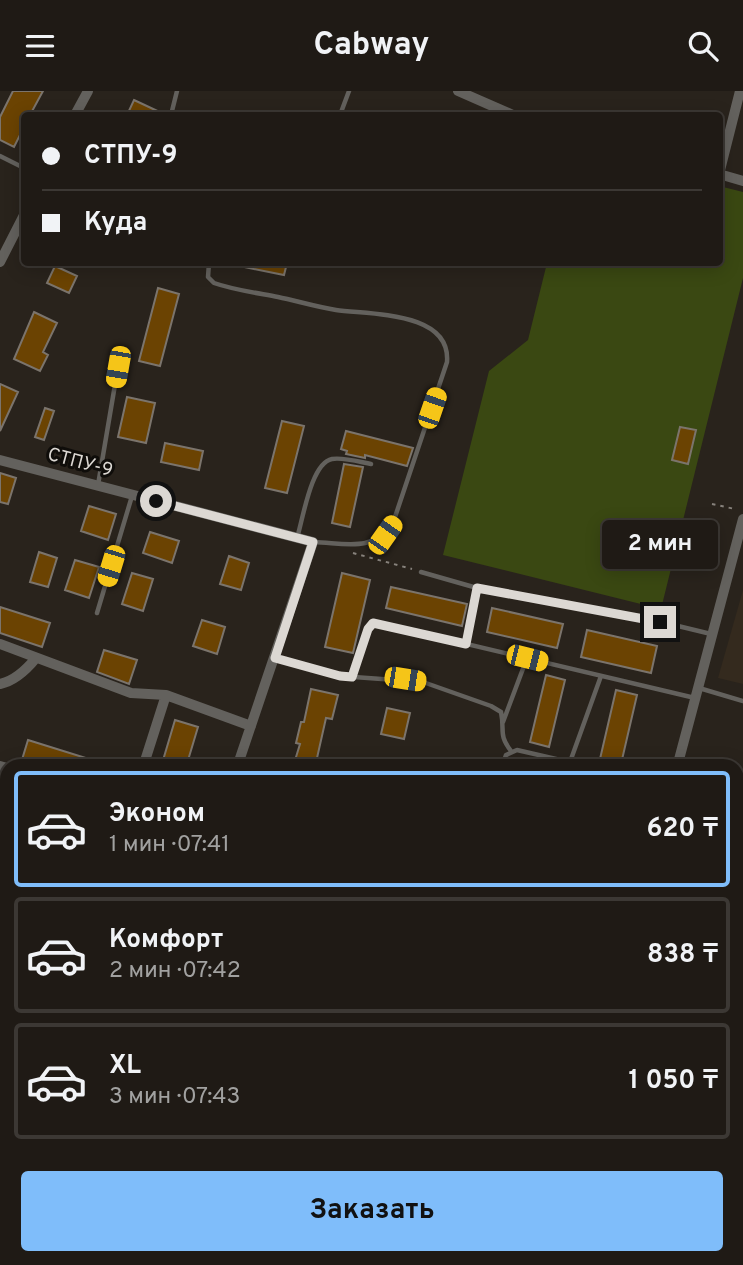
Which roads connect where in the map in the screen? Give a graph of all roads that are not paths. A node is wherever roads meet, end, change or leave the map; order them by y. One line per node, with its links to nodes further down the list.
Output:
1 (88, 91): 6 (street)
2 (177, 91): 7 (lane)
3 (349, 91): 8 (lane)
4 (458, 91): 9 (street)
5 (740, 91): 11 (street)
6 (77, 112)
7 (172, 112)
8 (341, 112)
9 (506, 112)
10 (0, 156): 12 (lane)
11 (723, 158)
12 (21, 166)
13 (723, 175): 14 (street)
14 (743, 181)
15 (21, 221): 16 (street)
16 (0, 262)
17 (209, 266): 25 (lane)
18 (118, 367): 21 (lane)
19 (0, 460): 21 (street, СТПУ-9)
20 (371, 464): 24 (lane)
21 (97, 486): 22 (street, СТПУ-9)
22 (132, 495): 24 (street, СТПУ-9); 28 (lane)
23 (743, 519): 29 (street)
24 (297, 539): 25 (street, СТПУ-9)
25 (313, 542): 33 (street)
26 (421, 572): 27 (lane)
27 (477, 588): 29 (lane); 31 (lane)
28 (97, 614)
29 (712, 634): 38 (street)
30 (0, 644): 32 (street)
31 (466, 644): 34 (lane); 36 (lane)
32 (36, 658): 37 (street); 39 (street)
33 (275, 658): 36 (lane); 42 (street)
34 (527, 658): 35 (lane); 41 (lane)
35 (601, 676): 38 (lane); 48 (lane)
36 (352, 677): 41 (lane)
37 (0, 684)
38 (697, 693): 40 (lane); 49 (street)
39 (166, 695): 42 (street); 44 (street)
40 (743, 701)
41 (503, 723): 43 (lane)
42 (251, 726): 45 (street)
43 (511, 751): 46 (lane); 47 (lane)
44 (146, 759)
45 (240, 759)
46 (505, 759)
47 (557, 759)
48 (571, 759)
49 (679, 759)

